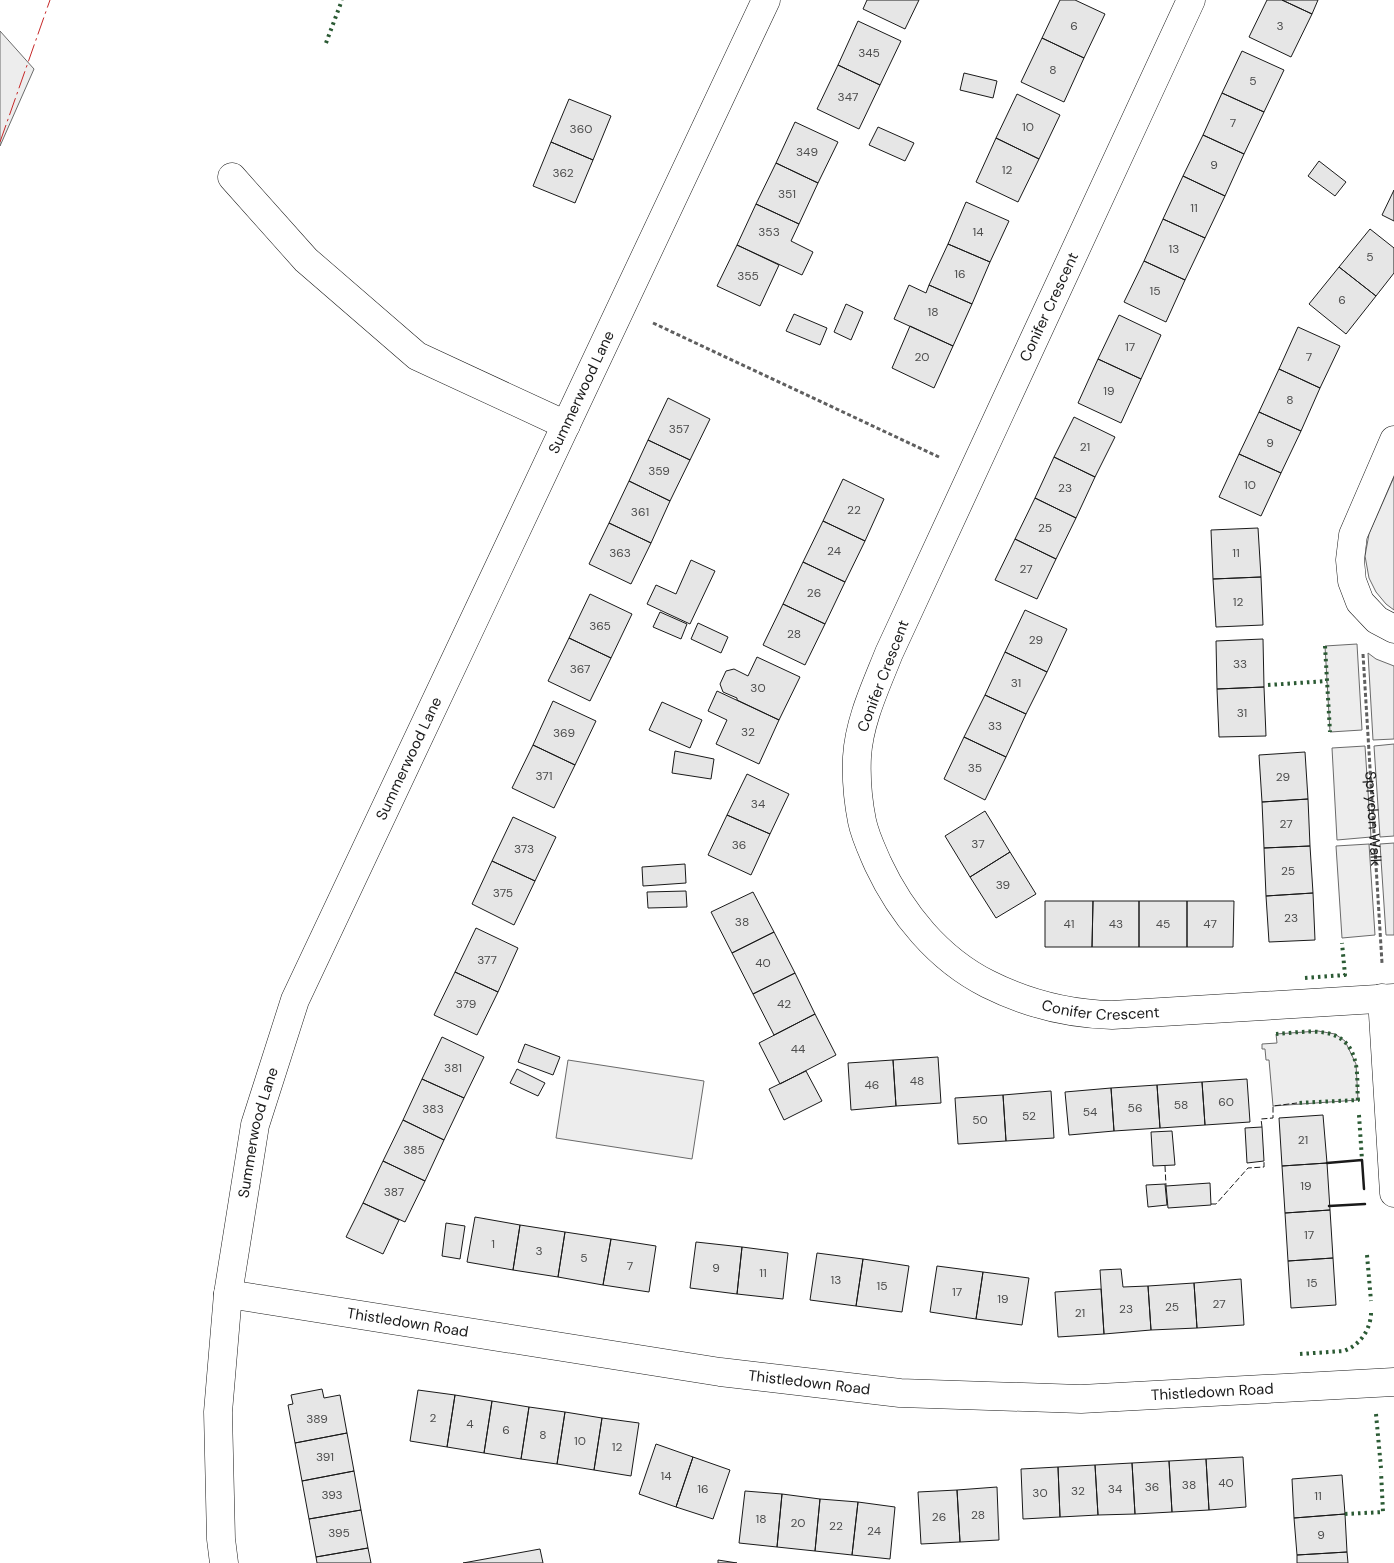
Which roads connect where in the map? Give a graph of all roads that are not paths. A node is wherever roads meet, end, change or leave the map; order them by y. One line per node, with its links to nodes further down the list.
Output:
1 (766, 0): 4 (street, Summerwood Lane)
2 (1190, 0): 7 (street, Conifer Crescent)
3 (232, 177): 4 (street)
4 (566, 425): 9 (street, Summerwood Lane)
5 (1394, 440): 6 (street)
6 (1394, 629)
7 (1387, 998): 8 (street)
8 (1394, 1193)
9 (228, 1294): 10 (street, Thistledown Road); 11 (street, Summerwood Lane)
10 (1394, 1382)
11 (224, 1563)

